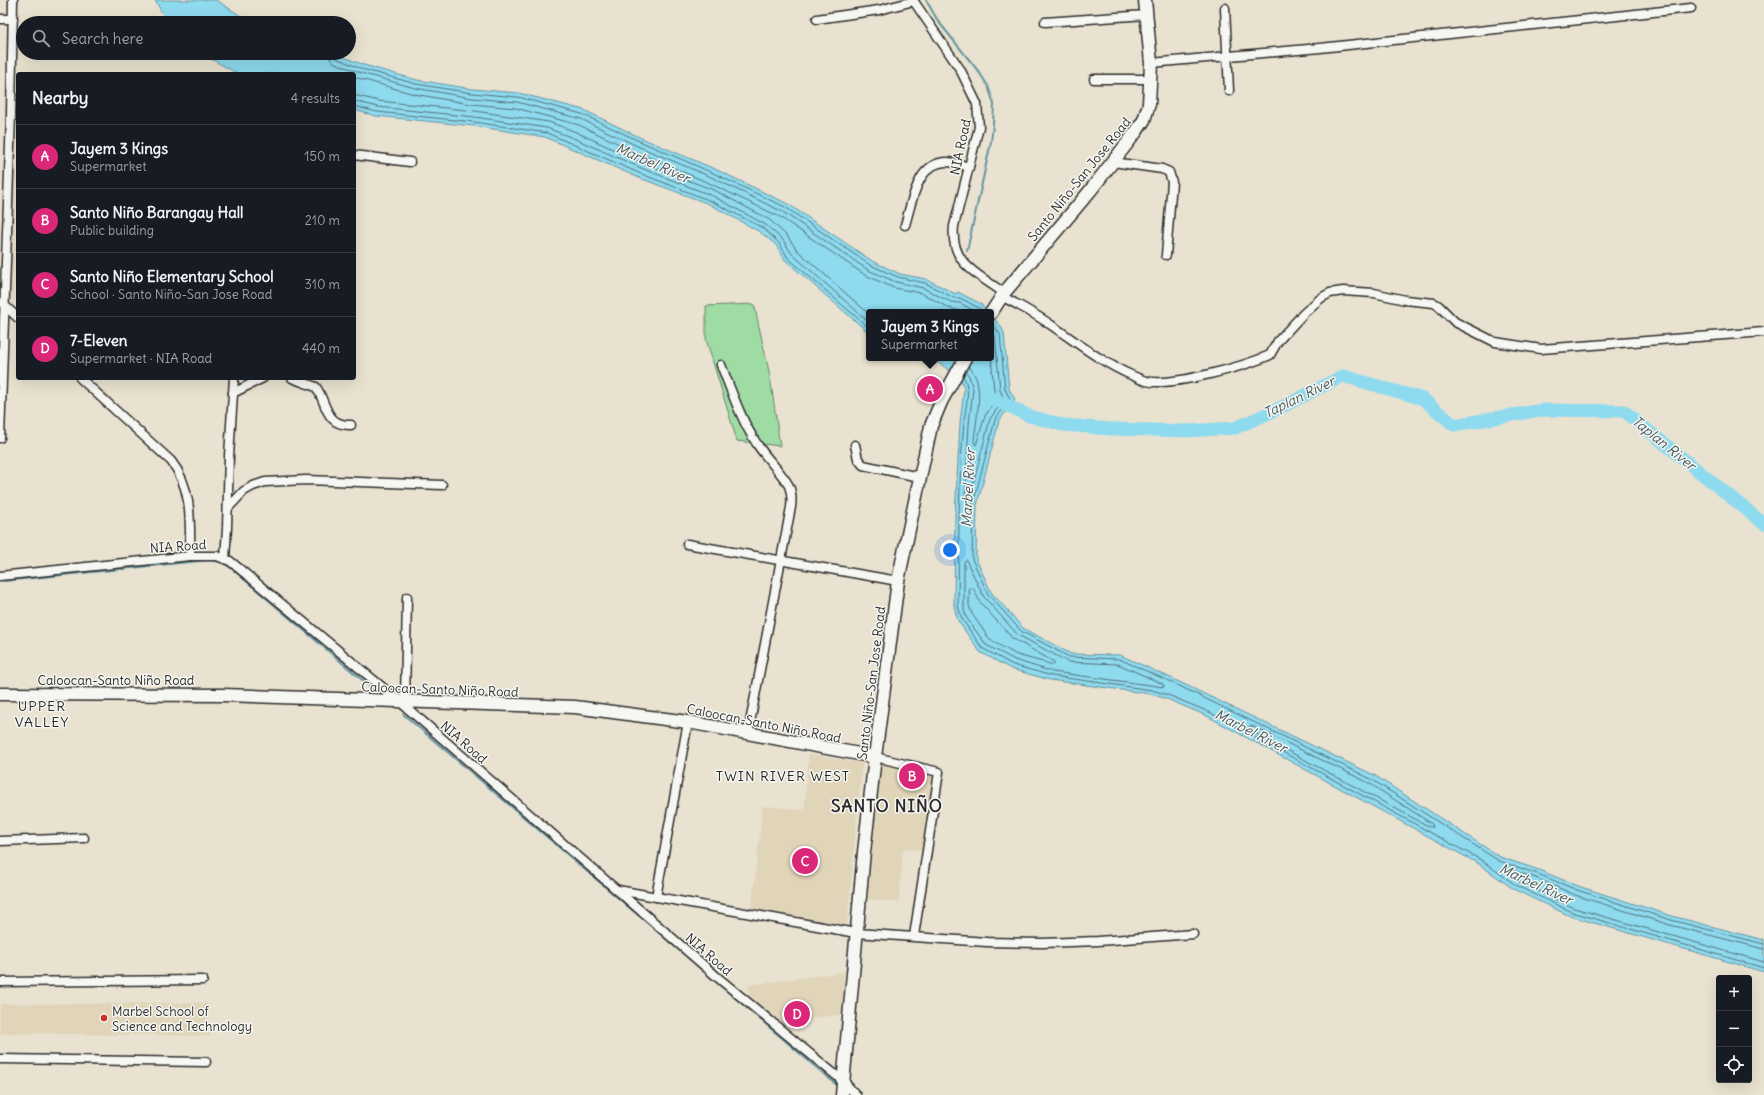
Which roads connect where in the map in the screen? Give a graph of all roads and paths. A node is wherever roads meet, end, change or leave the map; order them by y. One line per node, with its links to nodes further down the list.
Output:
1 (13, 0): 8 (street)
2 (1144, 0): 6 (main road, Santo Niño-San Jose Road)
3 (914, 1): 9 (street); 19 (street, NIA Road)
4 (1225, 8): 11 (street)
5 (1691, 8): 11 (street)
6 (1146, 15): 10 (street); 12 (main road, Santo Niño-San Jose Road)
7 (0, 19): 8 (street)
8 (13, 19): 23 (street)
9 (816, 19)
10 (1045, 22)
11 (1228, 56): 12 (street); 15 (street)
12 (1151, 63): 14 (main road, Santo Niño-San Jose Road)
13 (1094, 79): 14 (street)
14 (1150, 79): 18 (main road, Santo Niño-San Jose Road)
15 (1229, 91)
16 (356, 155): 17 (street)
17 (410, 162)
18 (1113, 162): 21 (street); 22 (main road, Santo Niño-San Jose Road)
19 (969, 167): 20 (street); 22 (street, NIA Road)
20 (905, 225)
21 (1166, 255)
22 (1002, 294): 24 (main road, Santo Niño-San Jose Road); 26 (street, NIA Road)
23 (2, 302): 25 (street); 35 (street)
24 (993, 309)
25 (16, 316)
26 (1764, 332)
27 (963, 361): 37 (main road, Santo Niño-San Jose Road)
28 (721, 365): 43 (street)
29 (82, 380): 41 (street)
30 (234, 380): 33 (street)
31 (259, 380): 33 (street)
32 (297, 380): 34 (street)
33 (233, 393): 39 (street)
34 (351, 425)
35 (0, 438)
36 (855, 446): 37 (street)
37 (919, 477): 45 (main road, Santo Niño-San Jose Road)
38 (442, 485): 39 (street)
39 (228, 508): 42 (street)
40 (687, 544): 43 (street)
41 (190, 556): 42 (street, NIA Road); 44 (street, NIA Road)
42 (225, 558): 48 (street, NIA Road)
43 (780, 561): 45 (street); 50 (street)
44 (0, 576)
45 (898, 582): 51 (main road, Santo Niño-San Jose Road)
46 (407, 597): 48 (street)
47 (0, 694): 48 (main road, Caloocan-Santo Niño Road)
48 (402, 702): 49 (main road, Caloocan-Santo Niño Road); 54 (street, NIA Road)
49 (688, 722): 50 (main road, Caloocan-Santo Niño Road); 55 (street)
50 (748, 734): 51 (main road, Caloocan-Santo Niño Road)
51 (875, 757): 56 (main road, Santo Niño-San Jose Road); 58 (street)
52 (84, 838): 53 (street)
53 (0, 841)
54 (617, 890): 55 (street); 63 (street, NIA Road)
55 (656, 897): 56 (street)
56 (856, 933): 58 (street); 63 (main road, Santo Niño-San Jose Road)
57 (1193, 934): 58 (street)
58 (914, 936)
59 (203, 980): 60 (street)
60 (0, 982)
61 (0, 1058): 62 (street)
62 (206, 1062)
63 (844, 1082): 64 (main road, Santo Niño-San Jose Road); 65 (street, NIA Road)
64 (842, 1095)
65 (856, 1095)

